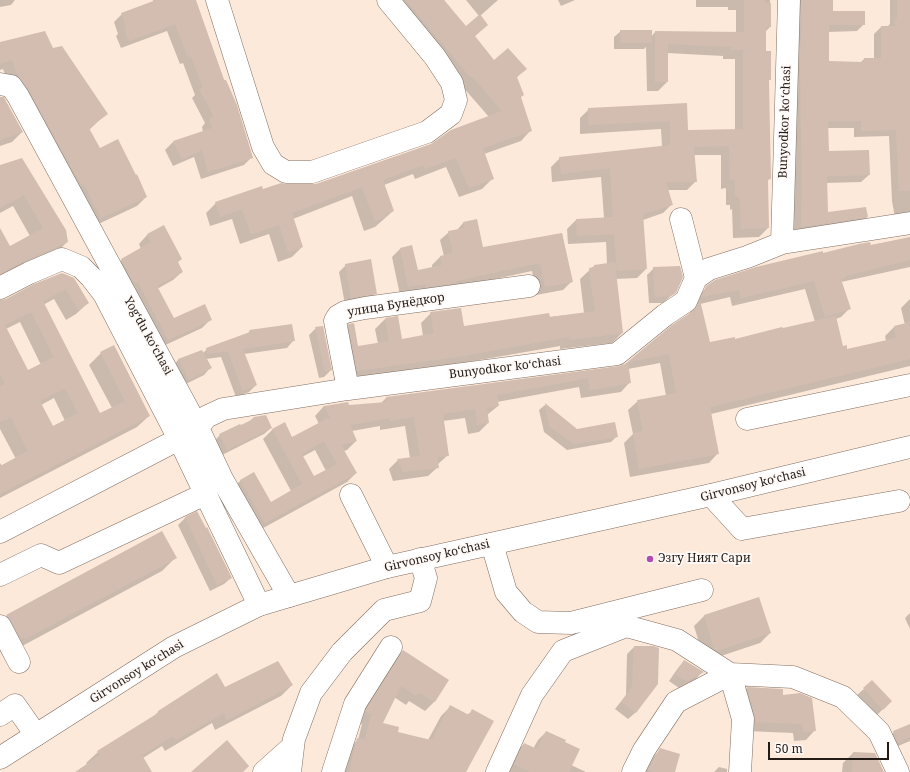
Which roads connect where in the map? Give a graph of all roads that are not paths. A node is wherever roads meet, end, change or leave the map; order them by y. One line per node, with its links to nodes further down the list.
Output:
1 (217, 0): 2 (street)
2 (388, 0)
3 (789, 0): 7 (street, Bunyodkor koʻchasi)
4 (0, 84): 14 (street, Yogʻdu koʻchasi)
5 (681, 219): 8 (street)
6 (910, 223): 7 (street)
7 (782, 244): 8 (street)
8 (696, 278): 12 (street, Bunyodkor koʻchasi)
9 (529, 286): 12 (street, улица Бунёдкор)
10 (0, 288): 15 (street, Yogʻdu koʻchasi)
11 (910, 385): 13 (street)
12 (348, 389): 14 (street, Bunyodkor koʻchasi)
13 (748, 419)
14 (198, 428): 27 (street, Yogʻdu koʻchasi)
15 (179, 439): 17 (street, Yogʻdu koʻchasi); 21 (street)
16 (910, 447): 19 (street, Girvonsoy koʻchasi)
17 (205, 494): 25 (street); 28 (street, Yogʻdu koʻchasi)
18 (351, 495): 24 (street)
19 (711, 495): 20 (street); 22 (street, Girvonsoy koʻchasi)
20 (899, 501)
21 (0, 532)
22 (492, 544): 23 (street, Girvonsoy koʻchasi); 26 (street)
23 (420, 559): 24 (street, Girvonsoy koʻchasi); 35 (street)
24 (387, 567): 27 (street, Girvonsoy koʻchasi)
25 (0, 575)
26 (702, 590)
27 (289, 596): 28 (street, Girvonsoy koʻchasi)
28 (259, 605): 34 (street, Girvonsoy koʻchasi)
29 (0, 626): 31 (street)
30 (391, 646): 39 (street)
31 (19, 662)
32 (730, 674): 40 (street); 41 (street); 42 (street); 43 (street)
33 (0, 714): 34 (street)
34 (36, 735): 36 (street, Girvonsoy koʻchasi)
35 (293, 746): 37 (street); 38 (street)
36 (0, 758)
37 (264, 772)
38 (290, 772)
39 (333, 772)
40 (497, 772)
41 (633, 772)
42 (740, 772)
43 (898, 772)

